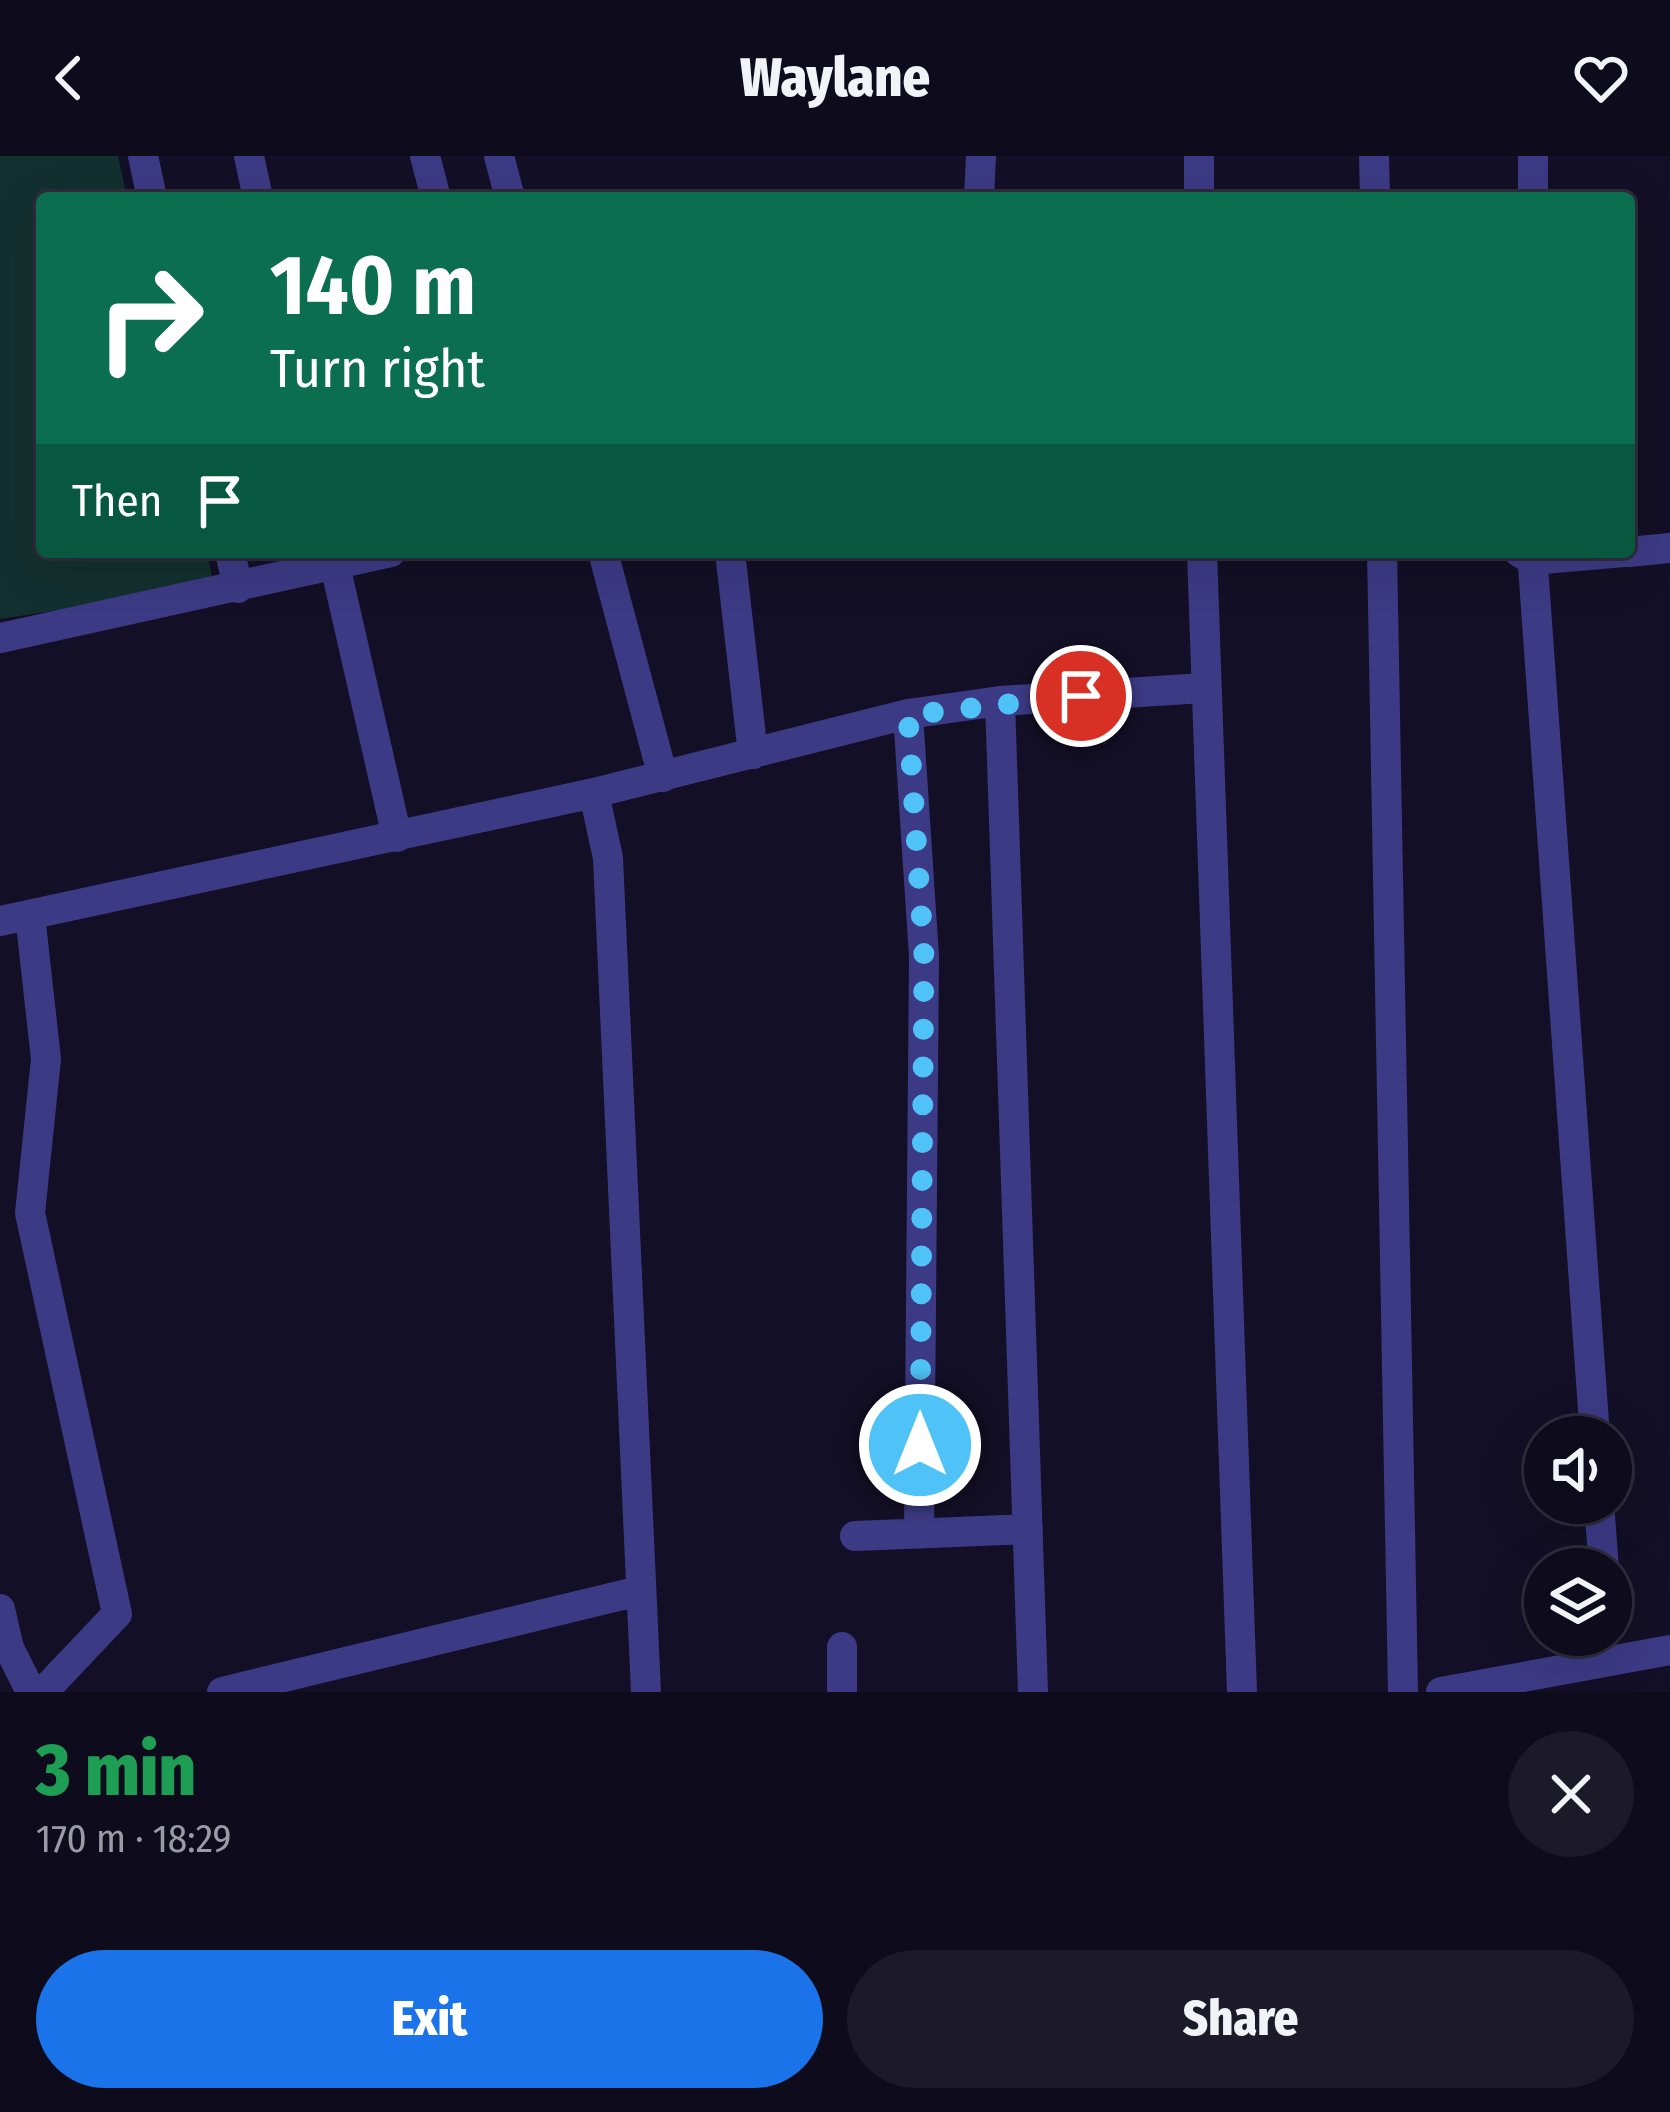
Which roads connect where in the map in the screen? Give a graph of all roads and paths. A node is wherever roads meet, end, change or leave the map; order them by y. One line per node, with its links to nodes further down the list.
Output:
1 (143, 156): 9 (street)
2 (249, 156): 10 (street)
3 (425, 156): 11 (street)
4 (499, 156): 12 (street)
5 (981, 156): 13 (street)
6 (1199, 156): 14 (street)
7 (1374, 156): 15 (street)
8 (1534, 156): 16 (street)
9 (151, 192)
10 (257, 192)
11 (434, 192)
12 (508, 192)
13 (979, 192)
14 (1199, 192)
15 (1375, 192)
16 (1533, 192)
17 (1670, 548): 18 (street)
18 (1635, 551)
19 (231, 558): 26 (street)
20 (333, 558): 26 (street); 34 (street)
21 (605, 558): 32 (street)
22 (731, 558): 31 (street)
23 (1202, 558): 28 (street)
24 (1382, 558): 52 (street)
25 (1528, 558): 36 (street)
26 (238, 588): 27 (street)
27 (0, 638)
28 (1203, 688): 29 (street); 51 (street)
29 (1000, 701): 30 (street); 37 (street)
30 (908, 715): 31 (street); 38 (street)
31 (753, 754): 32 (street)
32 (663, 777): 33 (street)
33 (594, 793): 34 (street); 40 (street)
34 (397, 837): 35 (street)
35 (15, 918): 46 (street)
36 (1592, 1416)
37 (1028, 1529): 38 (street); 50 (street)
38 (919, 1534): 39 (street)
39 (855, 1536)
40 (639, 1591): 47 (street); 48 (street)
41 (0, 1609): 45 (street)
42 (842, 1647): 49 (street)
43 (1670, 1650): 44 (street)
44 (1597, 1664): 53 (street)
45 (32, 1692)
46 (43, 1692)
47 (222, 1692)
48 (646, 1692)
49 (842, 1692)
50 (1033, 1692)
51 (1242, 1692)
52 (1403, 1692)
53 (1441, 1692)

